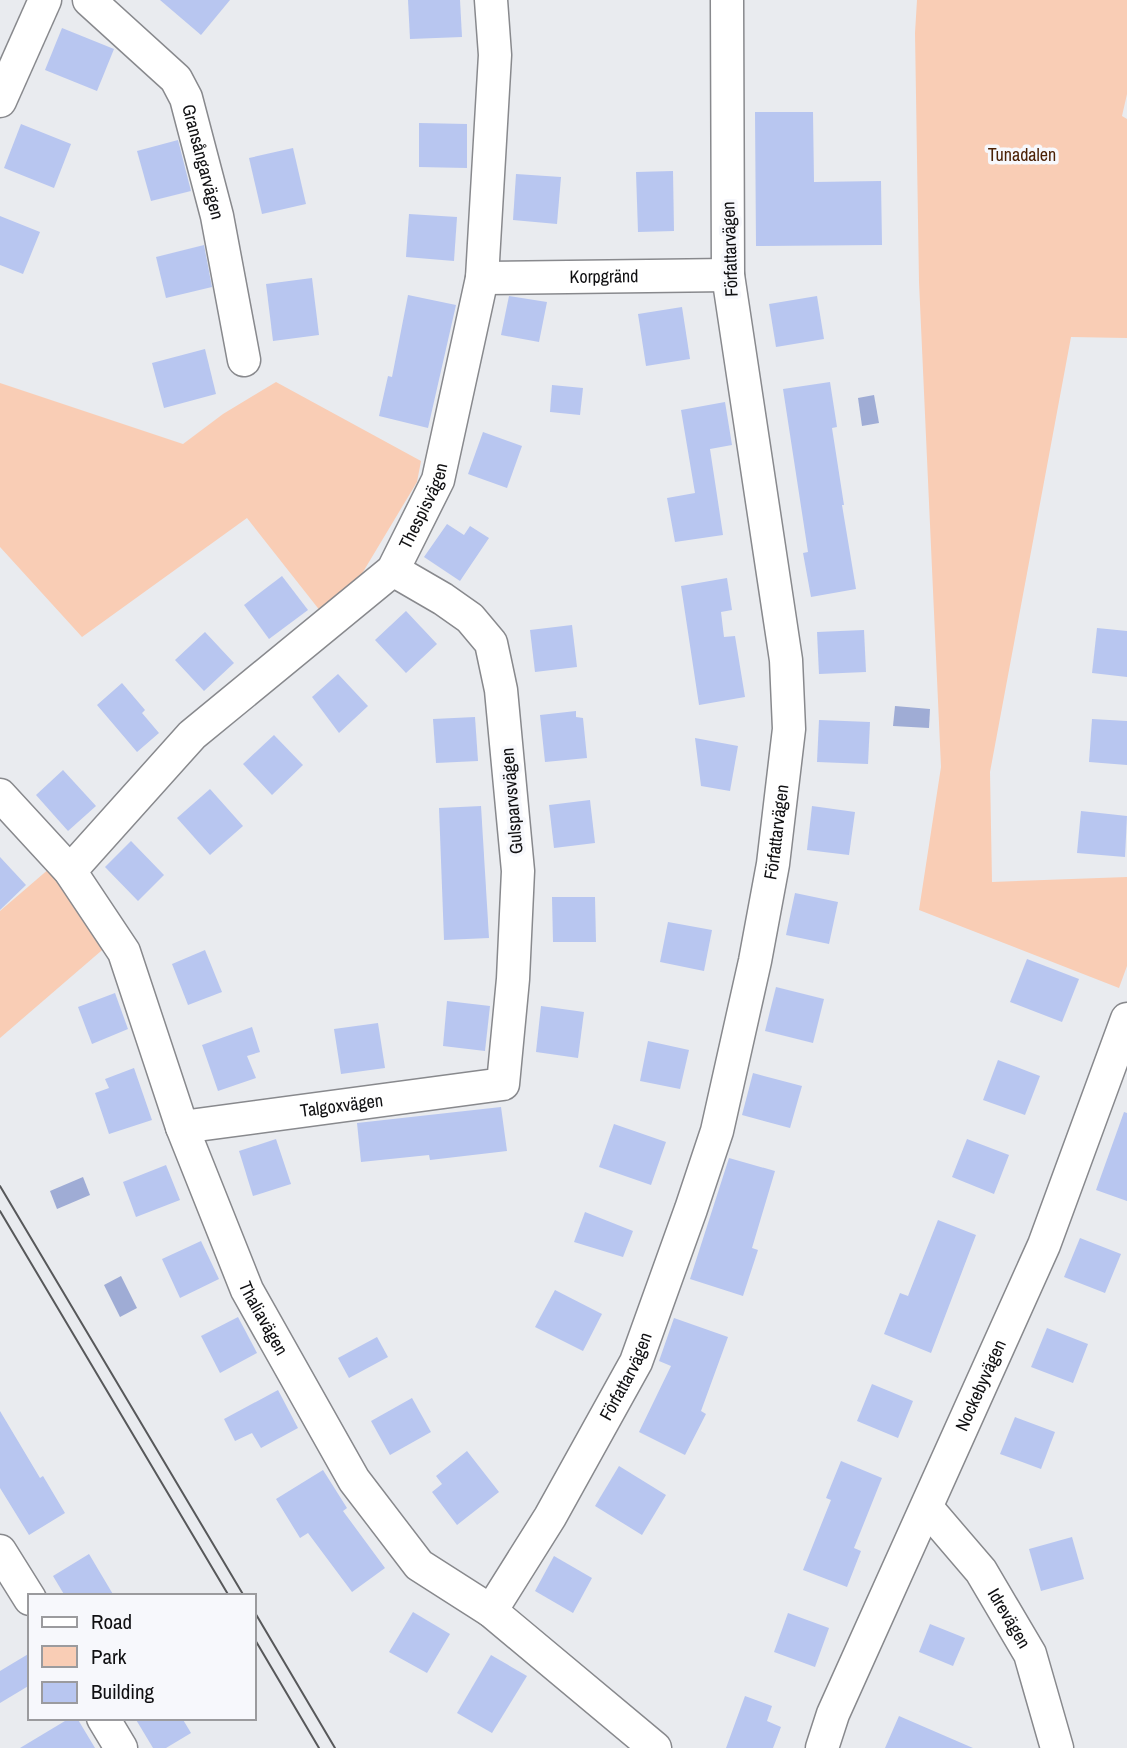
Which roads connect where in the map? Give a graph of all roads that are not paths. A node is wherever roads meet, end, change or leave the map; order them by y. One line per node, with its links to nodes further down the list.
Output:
1 (45, 0): 5 (street)
2 (89, 0): 8 (street, Gransångarvägen)
3 (491, 0): 7 (street, Thespisvägen)
4 (727, 0): 6 (street, Författarvägen)
5 (0, 101)
6 (727, 275): 7 (street, Korpgränd); 18 (street, Författarvägen)
7 (482, 278): 9 (street, Thespisvägen)
8 (244, 360)
9 (393, 570): 11 (street, Thespisvägen); 13 (street, Gulsparvsvägen)
10 (0, 795): 11 (street, Thaliavägen)
11 (70, 871): 14 (street, Thaliavägen)
12 (1127, 1019): 15 (street, Nockebyvägen)
13 (503, 1084): 14 (street, Talgoxvägen)
14 (182, 1127): 18 (street, Thaliavägen)
15 (927, 1508): 22 (street, Nockebyvägen); 23 (street, Idrevägen)
16 (0, 1551): 17 (street)
17 (28, 1597)
18 (491, 1611): 21 (street, Thaliavägen)
19 (104, 1720): 20 (street)
20 (121, 1748)
21 (655, 1748)
22 (822, 1748)
23 (1057, 1748)

